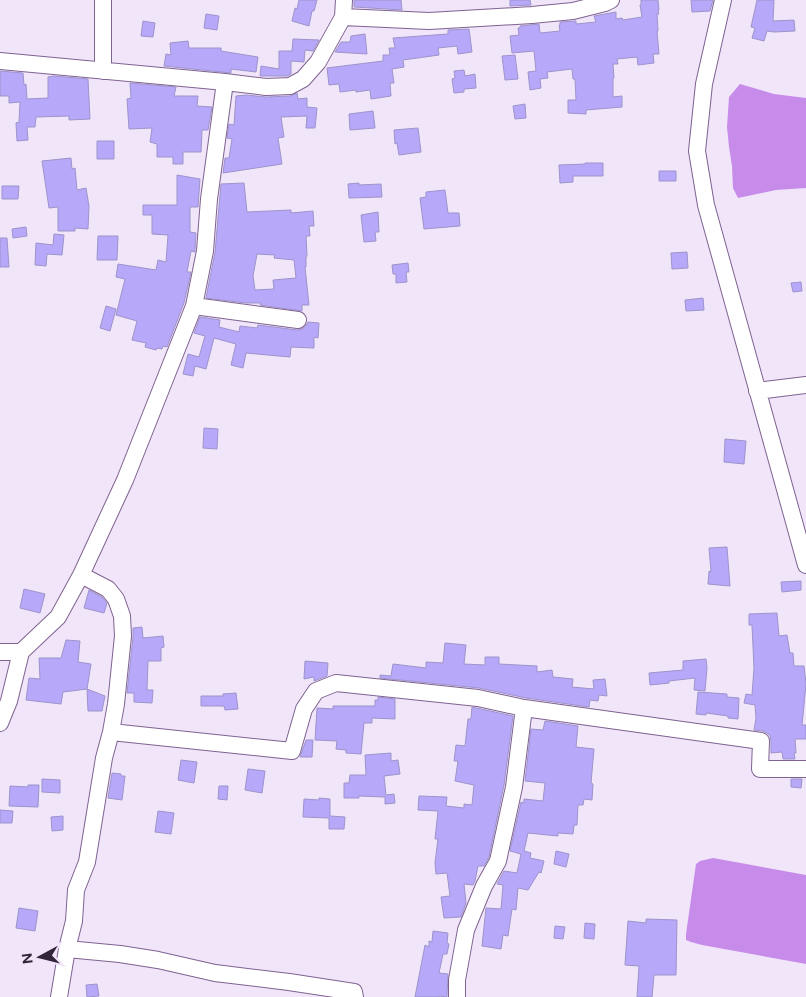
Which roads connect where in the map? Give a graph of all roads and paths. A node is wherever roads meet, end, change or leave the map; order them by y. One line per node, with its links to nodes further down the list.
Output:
1 (103, 0): 7 (street)
2 (344, 0): 5 (street)
3 (611, 0): 5 (street)
4 (723, 0): 12 (street)
5 (343, 17): 8 (street)
6 (0, 61): 7 (street)
7 (103, 71): 8 (street)
8 (225, 82): 9 (street)
9 (194, 306): 10 (street); 14 (street)
10 (298, 320)
11 (806, 385): 12 (street)
12 (758, 391): 13 (street)
13 (806, 565)
14 (80, 575): 16 (street); 19 (street)
15 (0, 652): 16 (street)
16 (21, 652): 18 (street)
17 (524, 708): 19 (street); 20 (street); 24 (street)
18 (0, 723)
19 (111, 732): 21 (street)
20 (806, 769)
21 (67, 949): 22 (street); 23 (street)
22 (59, 997)
23 (355, 997)
24 (457, 997)

